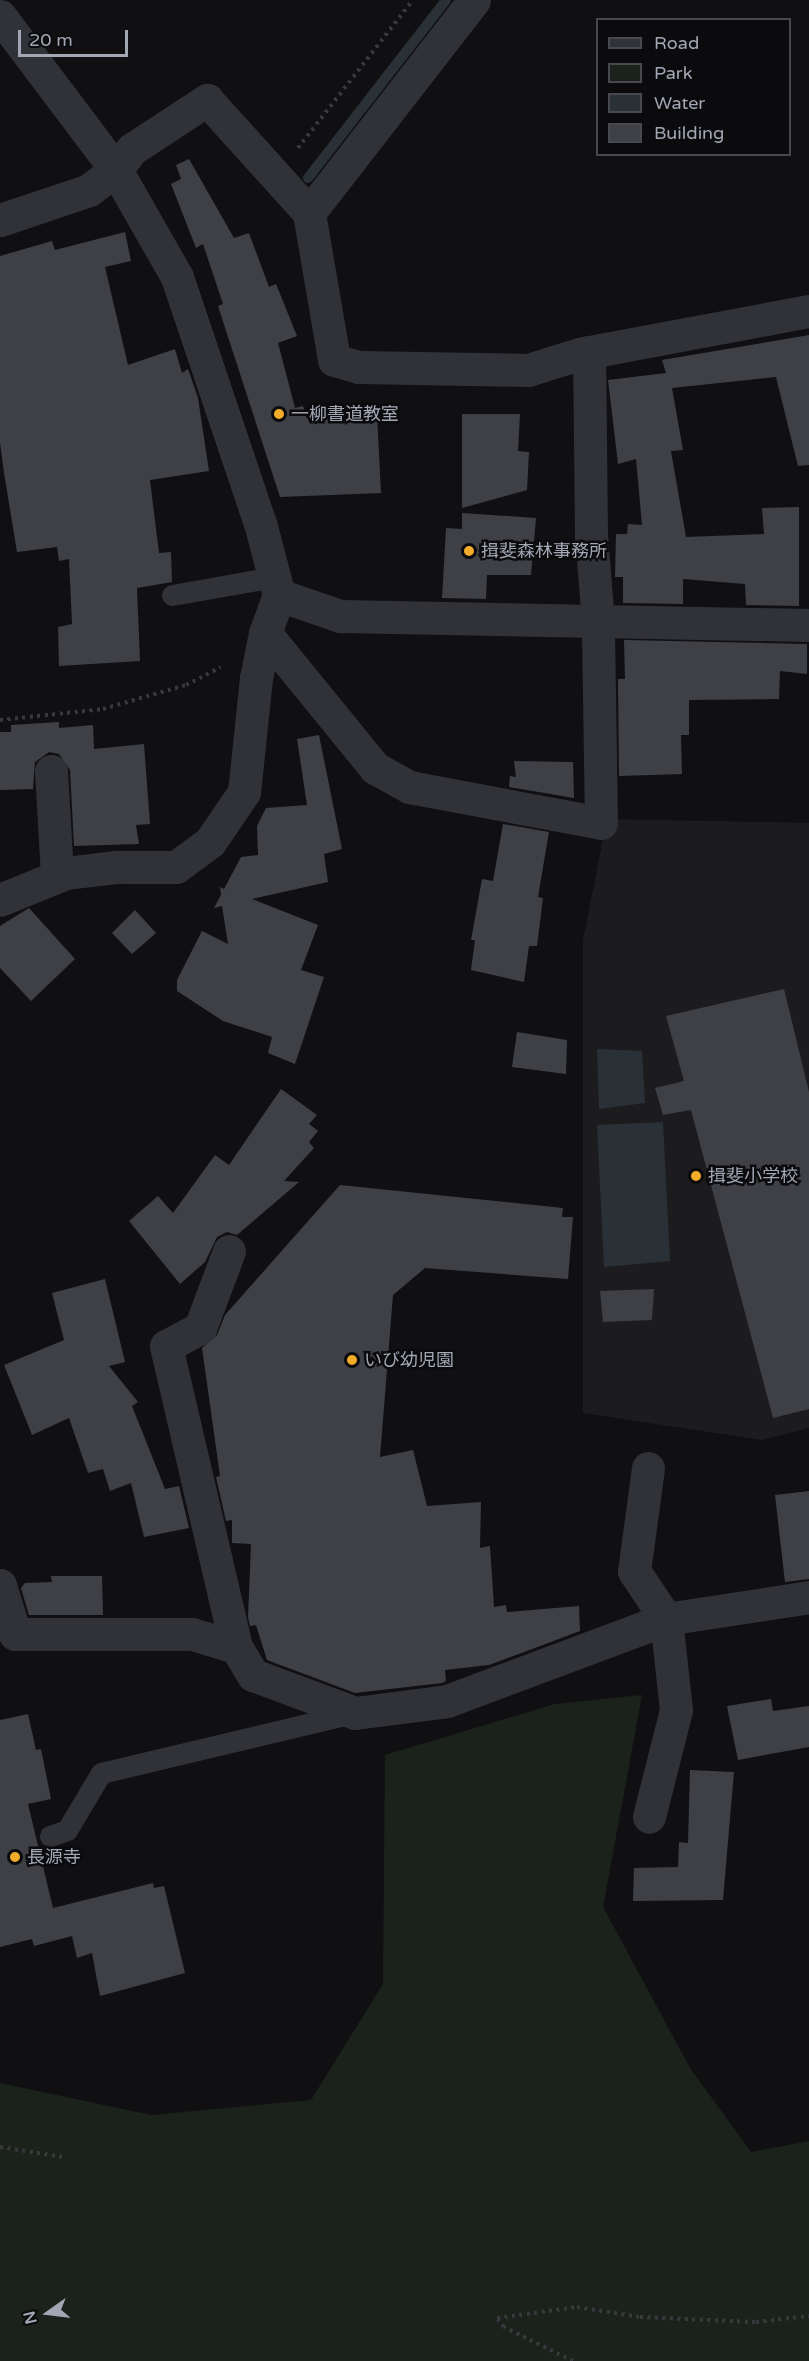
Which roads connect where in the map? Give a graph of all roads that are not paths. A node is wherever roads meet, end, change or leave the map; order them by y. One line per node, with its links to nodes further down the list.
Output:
1 (474, 0): 4 (street)
2 (0, 16): 3 (street)
3 (116, 170): 4 (street); 5 (street); 8 (street)
4 (309, 213): 7 (street)
5 (0, 220)
6 (809, 311): 7 (street)
7 (589, 352): 10 (street)
8 (277, 586): 9 (lane); 10 (street); 12 (street)
9 (172, 595)
10 (598, 621): 11 (street); 12 (street)
11 (809, 625)
12 (263, 640): 14 (street)
13 (51, 771): 14 (street)
14 (57, 876): 15 (street)
15 (0, 900)
16 (229, 1251): 21 (street)
17 (648, 1468): 20 (street)
18 (0, 1585): 21 (street)
19 (809, 1597): 20 (street)
20 (666, 1619): 22 (street); 23 (street)
21 (236, 1647): 22 (street)
22 (355, 1713): 24 (lane)
23 (649, 1817)
24 (50, 1836)

